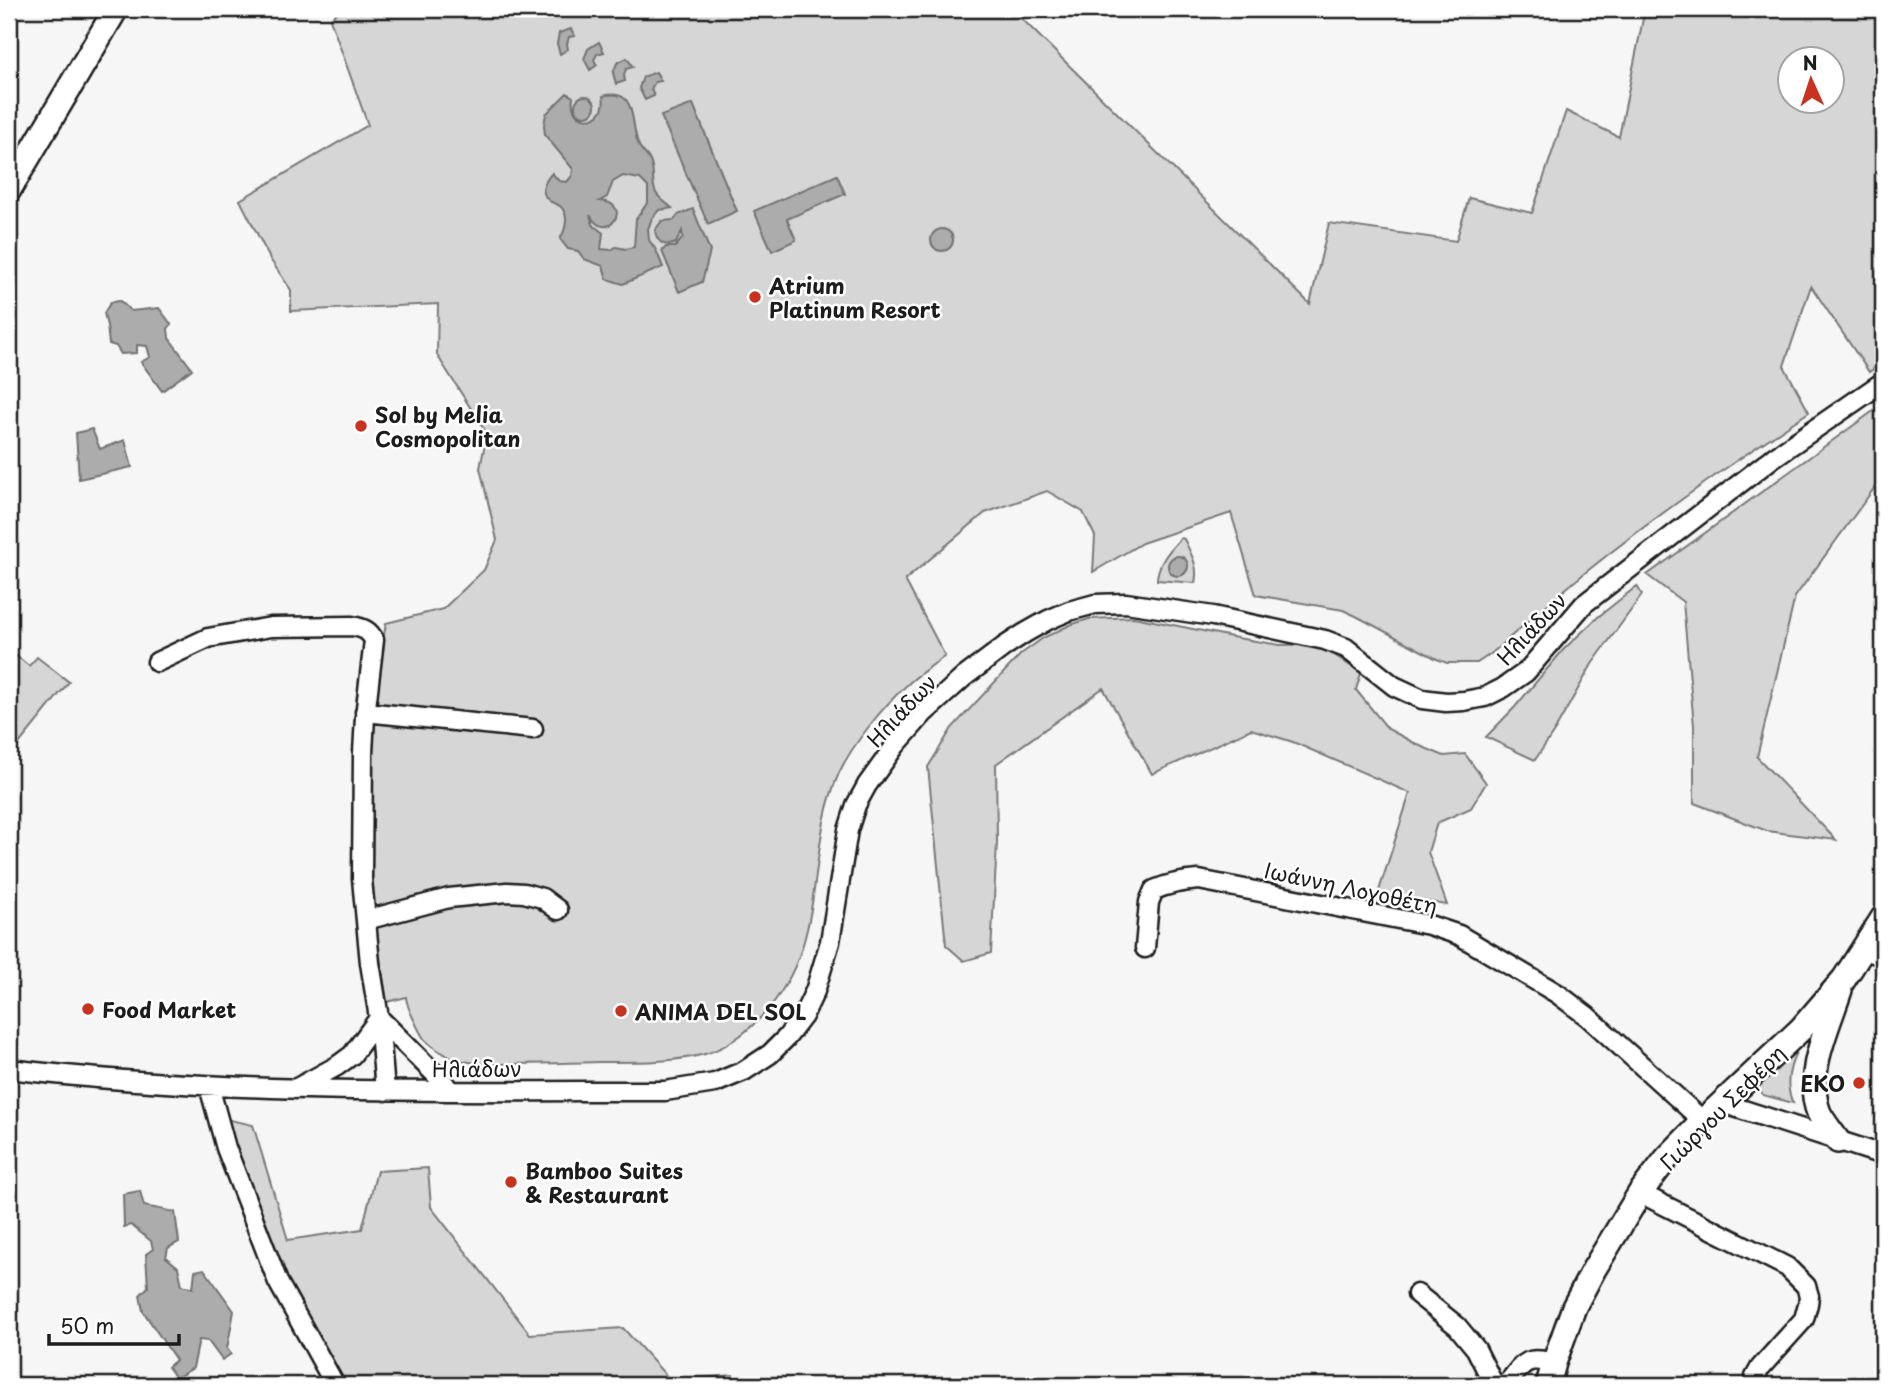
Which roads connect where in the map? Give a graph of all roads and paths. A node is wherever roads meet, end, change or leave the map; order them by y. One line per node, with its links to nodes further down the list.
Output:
1 (116, 9): 2 (main road)
2 (9, 190)
3 (1883, 382): 18 (street, Ηλιάδων)
4 (158, 662): 5 (street)
5 (365, 712): 6 (street); 9 (street)
6 (533, 729)
7 (558, 910): 9 (street)
8 (1883, 918): 11 (main road, Γιώργου Σεφέρη)
9 (366, 920): 13 (street)
10 (1145, 948): 20 (street, Ιωάννη Λογοθέτη)
11 (1873, 953): 12 (main road, Γιώργου Σεφέρη)
12 (1844, 979): 19 (main road, Γιώργου Σεφέρη); 21 (main road)
13 (379, 1018): 16 (street); 17 (street); 18 (street)
14 (9, 1069): 15 (street, Ηλιάδων)
15 (209, 1086): 16 (street, Ηλιάδων); 26 (street)
16 (294, 1090): 17 (street, Ηλιάδων)
17 (385, 1091): 18 (street, Ηλιάδων)
18 (452, 1091)
19 (1722, 1103): 20 (main road, Γιώργου Σεφέρη); 21 (street)
20 (1703, 1121): 23 (main road, Γιώργου Σεφέρη)
21 (1838, 1141): 22 (street)
22 (1883, 1154)
23 (1640, 1193): 25 (main road, Γιώργου Σεφέρη); 28 (street)
24 (1417, 1294): 27 (street)
25 (1551, 1374): 27 (street)
26 (335, 1385)
27 (1497, 1385)
28 (1755, 1385)

